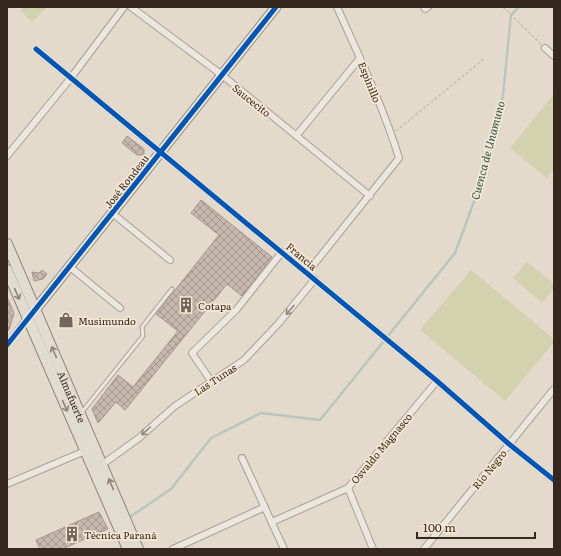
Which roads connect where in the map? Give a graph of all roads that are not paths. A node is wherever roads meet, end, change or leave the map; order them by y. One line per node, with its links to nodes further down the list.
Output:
1 (124, 7): 10 (street)
2 (131, 7): 9 (street, Saucecito)
3 (276, 7): 9 (street, José Rondeau)
4 (337, 7): 8 (street, Espinillo)
5 (545, 48): 7 (street)
6 (36, 49): 10 (street, Francia)
7 (554, 56)
8 (360, 58): 11 (street); 14 (street, Espinillo)
9 (222, 75): 11 (street, Saucecito); 12 (street, José Rondeau)
10 (70, 79): 12 (street, Francia); 13 (street)
11 (296, 136): 14 (street, Saucecito)
12 (161, 152): 15 (street, José Rondeau); 17 (street, Francia)
13 (7, 156)
14 (370, 196): 21 (street)
15 (112, 213): 18 (street); 19 (street, José Rondeau)
16 (7, 244): 25 (main road, Almafuerte)
17 (282, 252): 21 (street, Francia); 29 (street)
18 (170, 260)
19 (70, 267): 24 (street); 25 (street, José Rondeau)
20 (7, 270): 26 (main road, Almafuerte, one-way to 26)
21 (307, 273): 22 (street, Francia)
22 (315, 280): 29 (street, Las Tunas, one-way to 29); 30 (street, Francia)
23 (172, 289): 32 (lane)
24 (120, 308)
25 (35, 310): 26 (street); 32 (main road, Almafuerte, one-way to 25)
26 (28, 318): 27 (street); 34 (main road, Almafuerte, one-way to 34)
27 (9, 338): 28 (street)
28 (7, 345)
29 (210, 381): 36 (street, Las Tunas, one-way to 36)
30 (437, 381): 33 (street, Francia); 39 (street, Osvaldo Magnasco)
31 (554, 389): 33 (street, Río Negro)
32 (80, 413): 36 (main road, Almafuerte)
33 (509, 444): 37 (street, Francia); 47 (street, Río Negro)
34 (85, 450): 38 (street); 42 (main road, Almafuerte)
35 (242, 458): 40 (street)
36 (102, 464): 43 (main road, Almafuerte, one-way to 36)
37 (554, 480)
38 (7, 484)
39 (348, 488): 41 (street, Osvaldo Magnasco); 46 (street)
40 (265, 507): 41 (street); 44 (street)
41 (272, 522): 45 (street)
42 (128, 549)
43 (138, 549)
44 (173, 549)
45 (284, 549)
46 (373, 549)
47 (424, 549)

